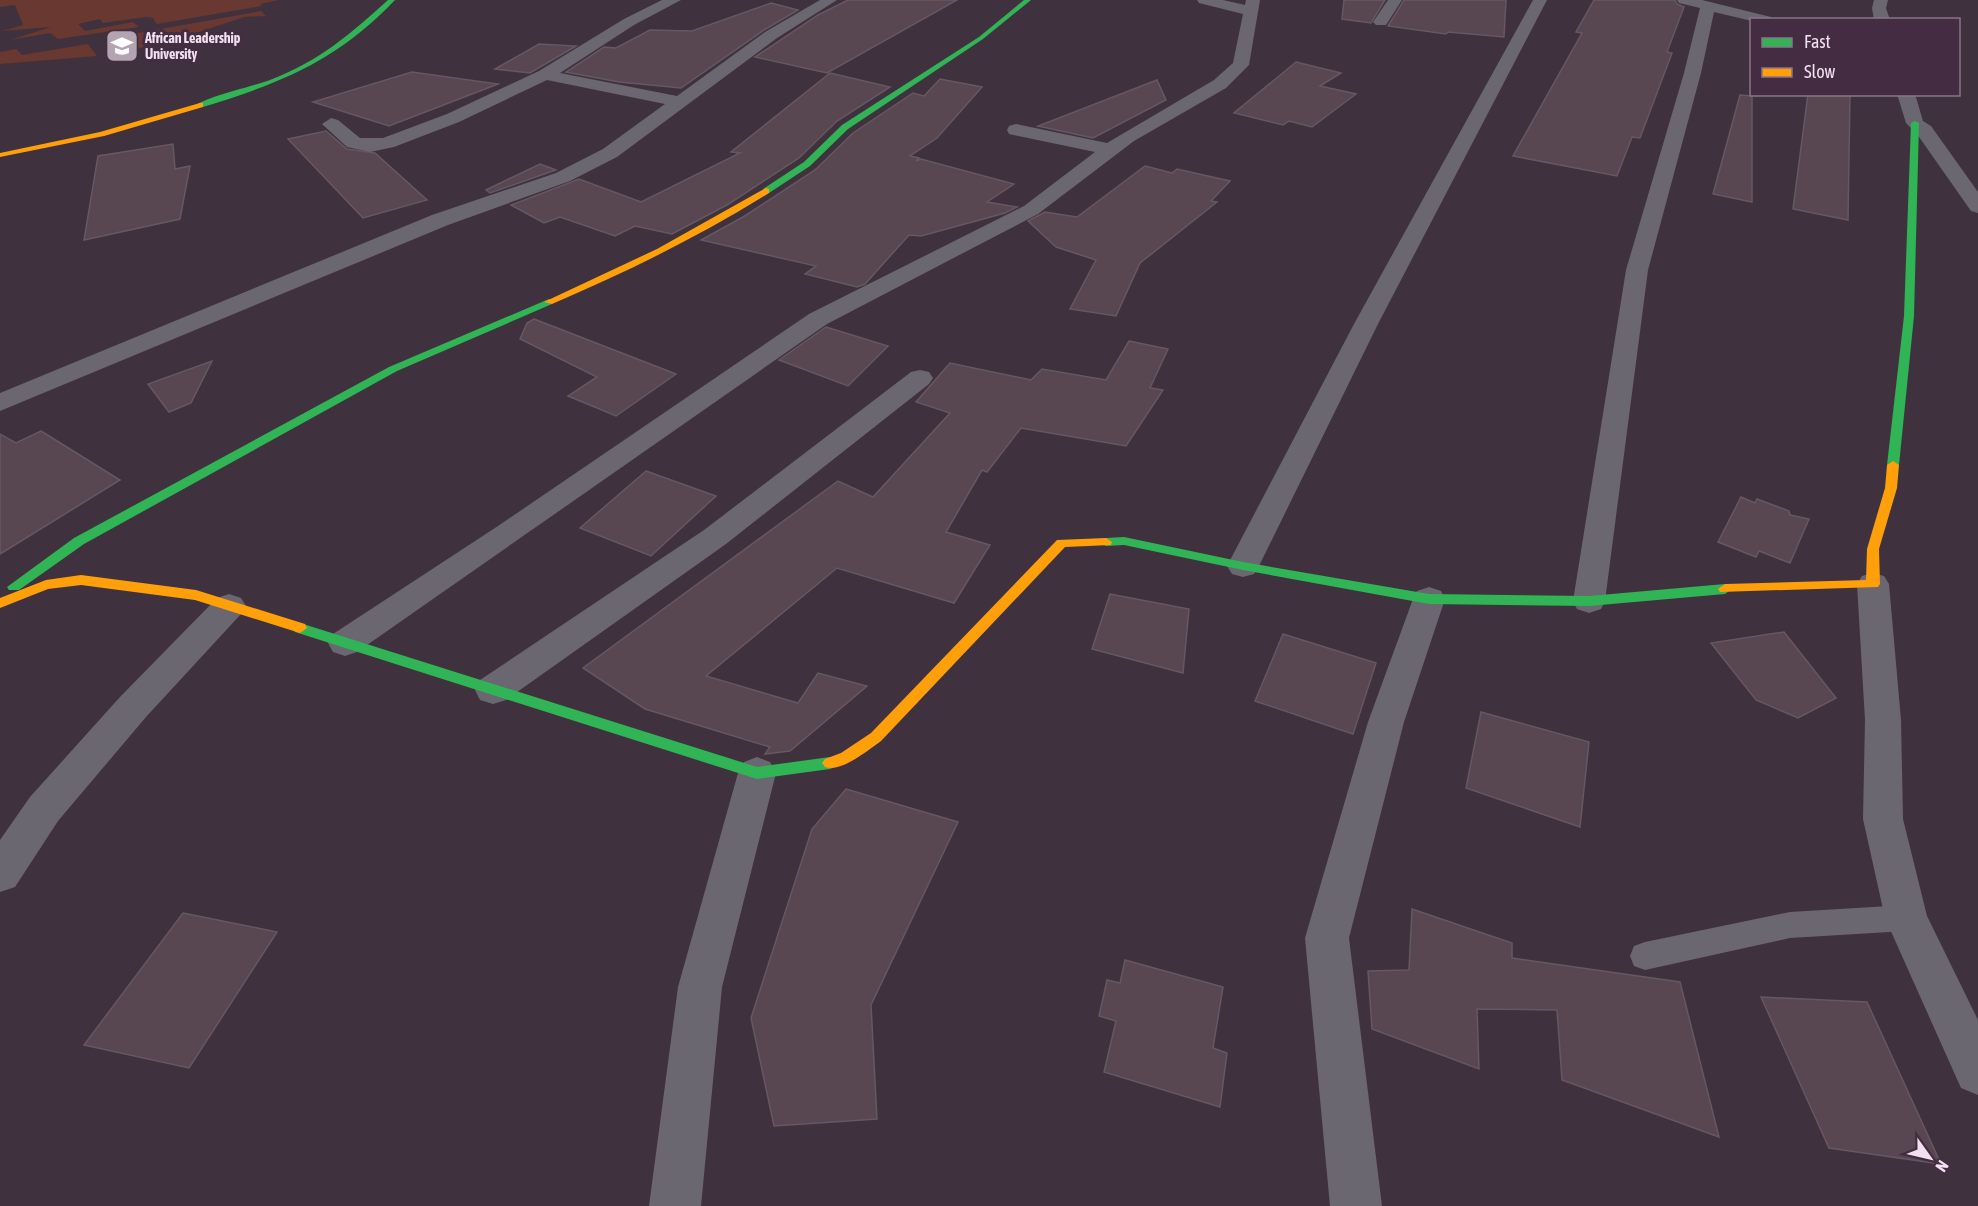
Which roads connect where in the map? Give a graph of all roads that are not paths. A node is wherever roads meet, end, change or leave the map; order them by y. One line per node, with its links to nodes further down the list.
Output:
1 (392, 0): 22 (street)
2 (674, 0): 15 (street)
3 (830, 0): 17 (street)
4 (1028, 0): 28 (street)
5 (1204, 0): 10 (street)
6 (1395, 0): 14 (street)
7 (1540, 0): 26 (street)
8 (1684, 0): 11 (street)
9 (1881, 0): 13 (street)
10 (1252, 5): 21 (street)
11 (1708, 6): 12 (street); 30 (street)
12 (1758, 18)
13 (1882, 18)
14 (1381, 22)
15 (545, 75): 17 (street); 19 (street)
16 (1907, 96): 18 (street)
17 (681, 102): 25 (street)
18 (1915, 123): 23 (street); 27 (street)
19 (331, 124)
20 (1016, 130): 21 (street)
21 (1110, 149): 33 (street)
22 (0, 155)
23 (1978, 207)
24 (920, 378): 34 (street)
25 (0, 403)
26 (1243, 566): 29 (street); 35 (street)
27 (1872, 584): 30 (street); 37 (street)
28 (0, 597)
29 (1429, 599): 30 (street); 41 (street)
30 (1589, 601)
31 (0, 603): 32 (street)
32 (229, 606): 33 (street); 36 (street)
33 (345, 643): 34 (street)
34 (493, 690): 35 (street)
35 (757, 773): 40 (street)
36 (0, 874)
37 (1906, 918): 38 (lane); 39 (street)
38 (1645, 956)
39 (1978, 1071)
40 (675, 1206)
41 (1356, 1206)

